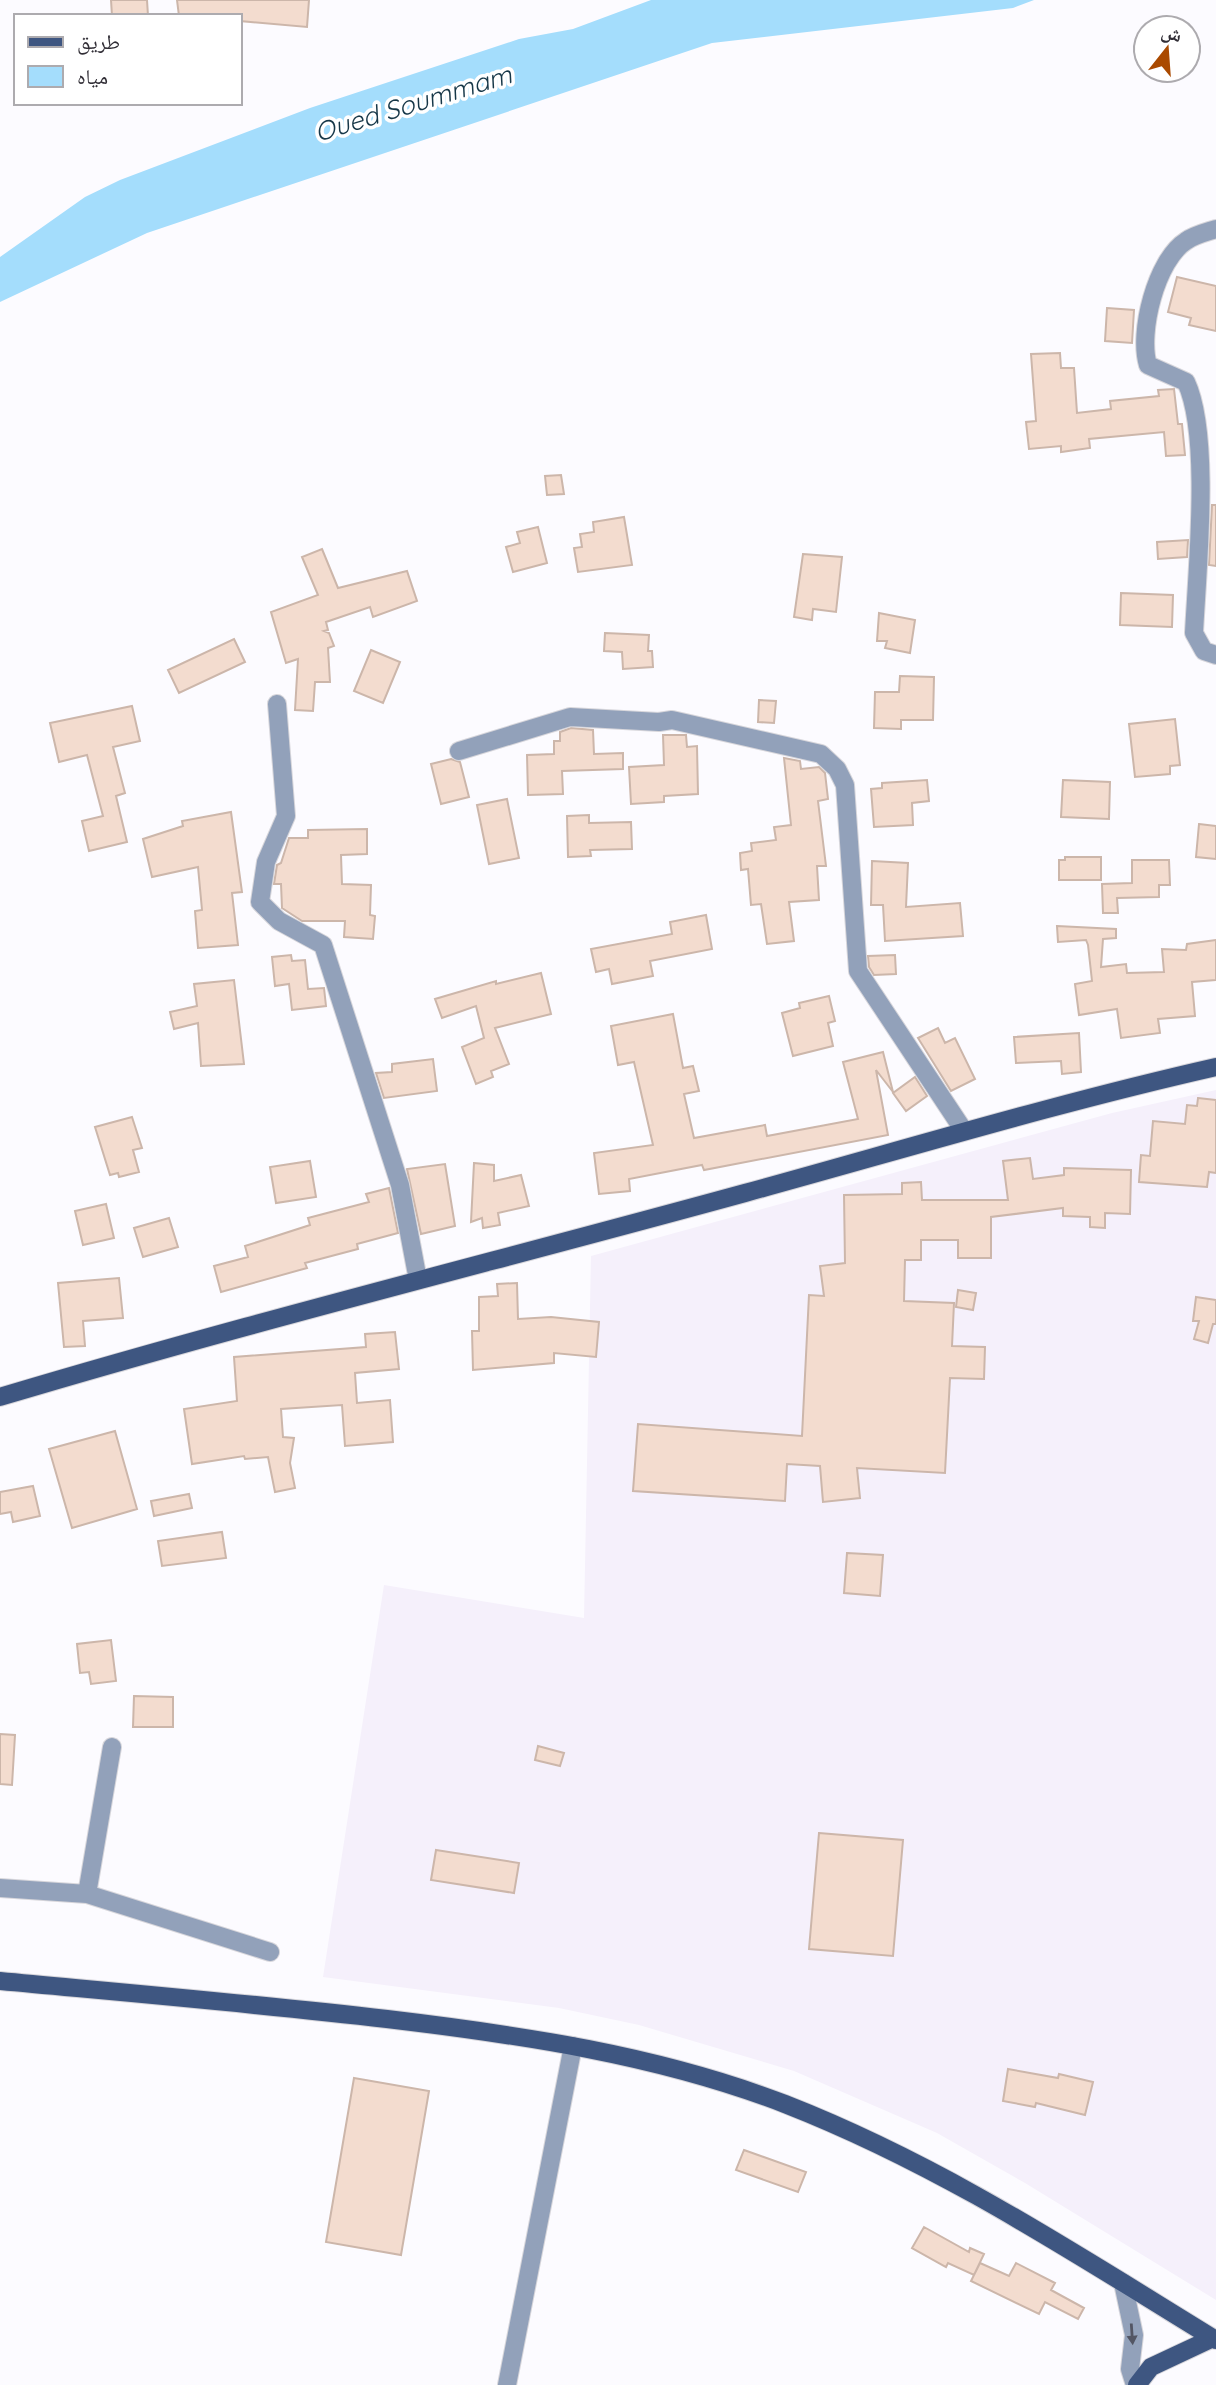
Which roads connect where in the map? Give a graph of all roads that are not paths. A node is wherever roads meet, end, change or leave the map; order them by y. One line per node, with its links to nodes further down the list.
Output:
1 (1216, 229): 2 (street)
2 (1216, 655)
3 (277, 704): 7 (street)
4 (458, 751): 6 (street)
5 (1216, 1067): 6 (main road)
6 (964, 1131): 7 (main road)
7 (418, 1280): 8 (main road)
8 (0, 1397)
9 (112, 1747): 11 (street)
10 (0, 1888): 11 (street)
11 (87, 1894): 12 (street)
12 (270, 1952)
13 (0, 1981): 14 (main road)
14 (573, 2046): 15 (main road); 17 (street)
15 (1123, 2283): 16 (main road); 18 (street, one-way to 18)
16 (1214, 2339): 18 (main road)
17 (507, 2385)
18 (1136, 2385)

